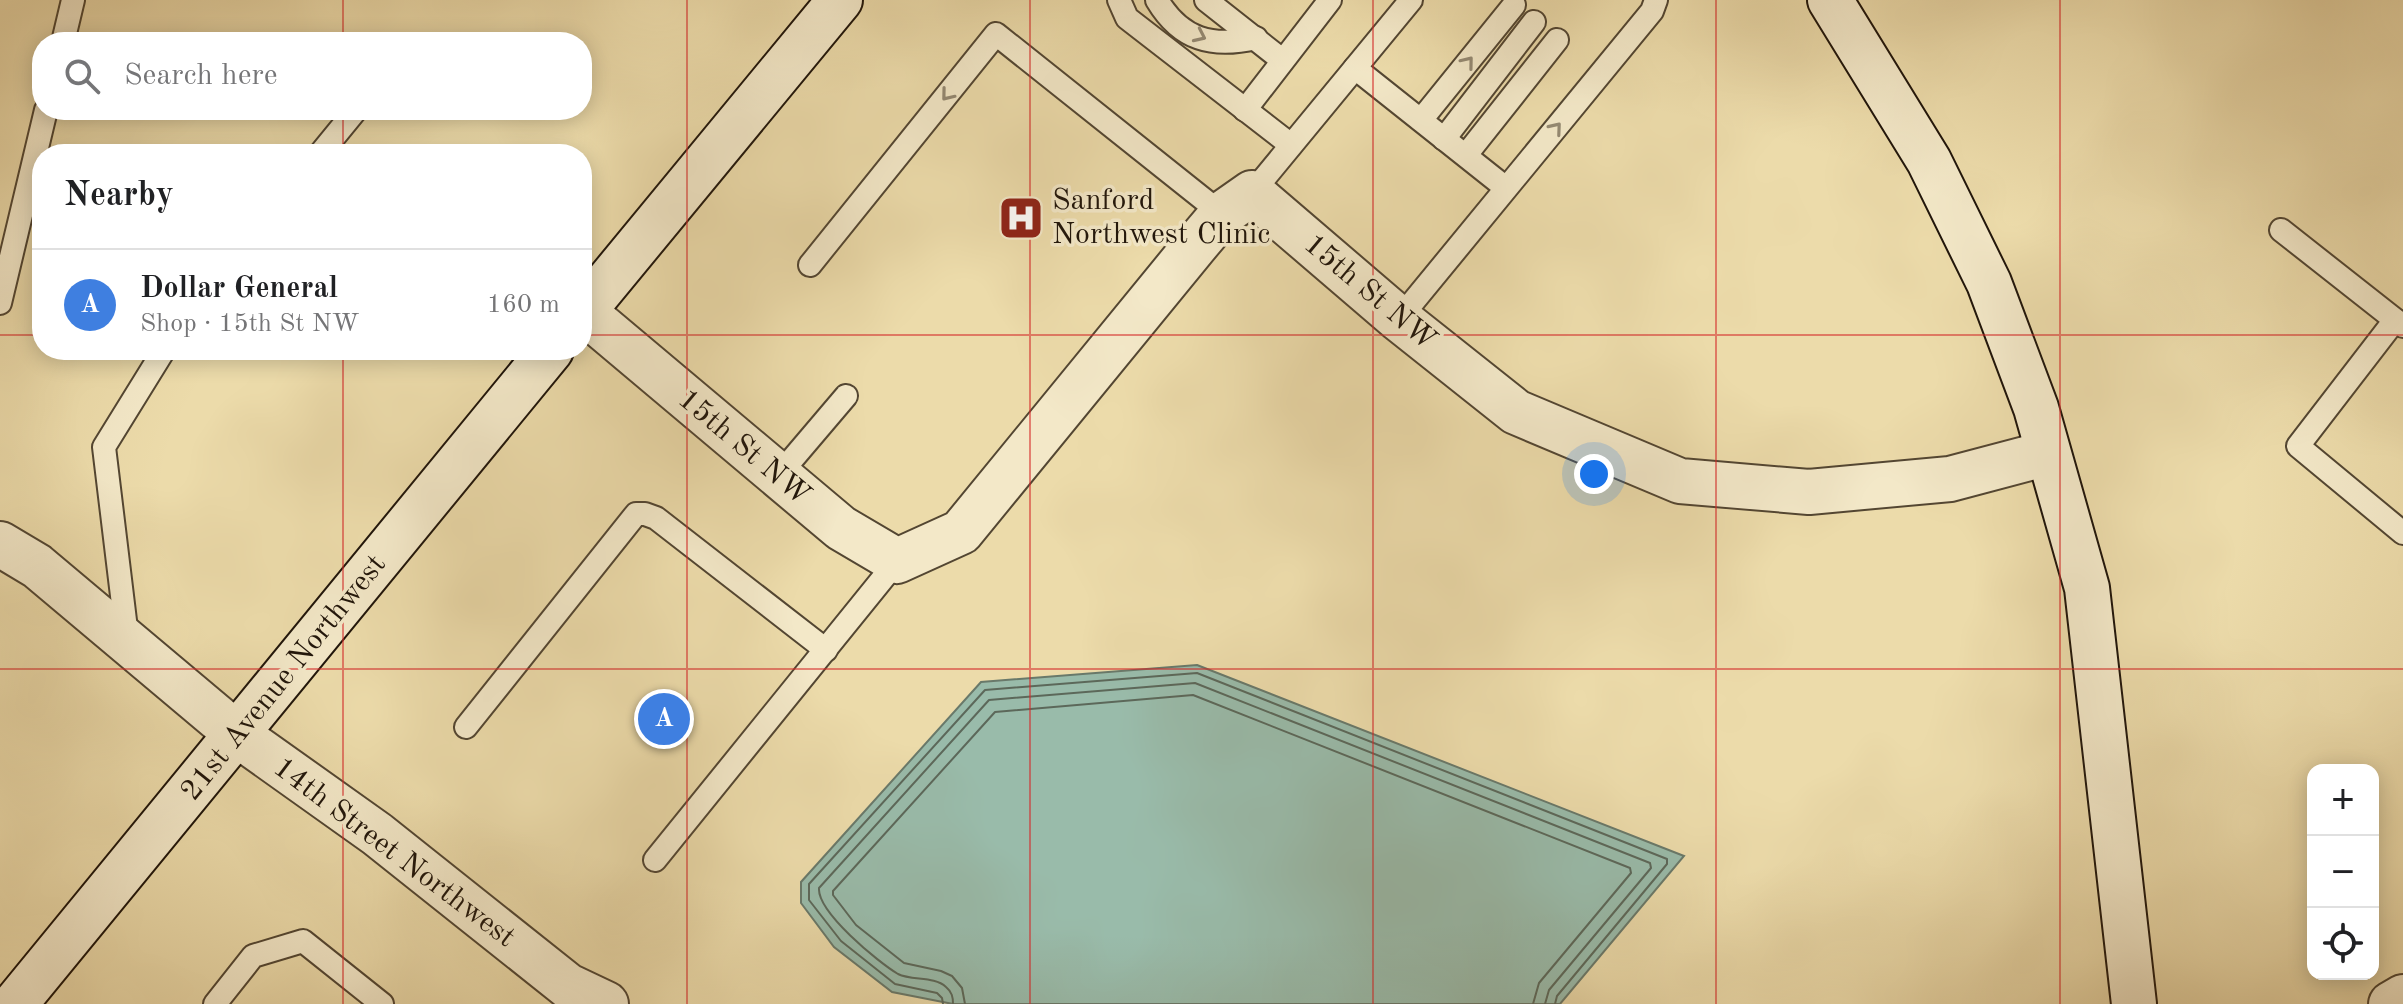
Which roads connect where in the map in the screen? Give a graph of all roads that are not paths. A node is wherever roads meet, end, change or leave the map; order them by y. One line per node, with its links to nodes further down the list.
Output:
1 (73, 0): 12 (lane)
2 (840, 0): 31 (street)
3 (1119, 0): 17 (lane)
4 (1157, 0): 13 (lane, one-way to 13)
5 (1206, 0): 13 (lane)
6 (1330, 0): 15 (lane)
7 (1411, 0): 16 (lane)
8 (1656, 0): 27 (lane, one-way to 8)
9 (1830, 0): 39 (street)
10 (1514, 5): 20 (lane, one-way to 10)
11 (1534, 22): 21 (lane)
12 (65, 32)
13 (1256, 38): 15 (lane)
14 (1557, 40): 25 (lane)
15 (1282, 60): 17 (lane)
16 (1355, 68): 20 (lane); 24 (lane)
17 (1245, 110): 24 (lane)
18 (44, 120): 22 (lane)
19 (348, 120): 23 (lane)
20 (1421, 120): 21 (lane)
21 (1444, 139): 25 (lane)
22 (38, 144)
23 (328, 144)
24 (1291, 145): 28 (lane)
25 (1466, 155): 27 (lane)
26 (32, 169): 32 (lane)
27 (1506, 188): 33 (lane)
28 (1237, 204): 30 (lane, one-way to 30); 33 (street, 15th St NW); 43 (street)
29 (2281, 230): 35 (lane)
30 (810, 265)
31 (592, 300)
32 (0, 303)
33 (1399, 319): 39 (street, 15th St NW)
34 (592, 320): 40 (street, 15th St NW)
35 (2399, 323): 41 (lane)
36 (158, 360): 44 (lane)
37 (543, 360): 47 (street, 21st Avenue Northwest)
38 (846, 396): 40 (lane)
39 (2048, 453): 54 (street)
40 (778, 476): 43 (street, 15th St NW)
41 (2403, 533)
42 (0, 544): 44 (street, 14th Street Northwest)
43 (897, 561): 45 (lane)
44 (128, 643): 47 (street, 14th Street Northwest)
45 (826, 650): 46 (lane); 48 (lane)
46 (466, 727)
47 (238, 735): 50 (street, 14th Street Northwest); 51 (street, 21st Avenue Northwest)
48 (655, 860)
49 (2403, 997): 55 (street)
50 (575, 998)
51 (15, 1004)
52 (215, 1004): 53 (lane)
53 (382, 1004)
54 (2134, 1004)
55 (2391, 1004)

